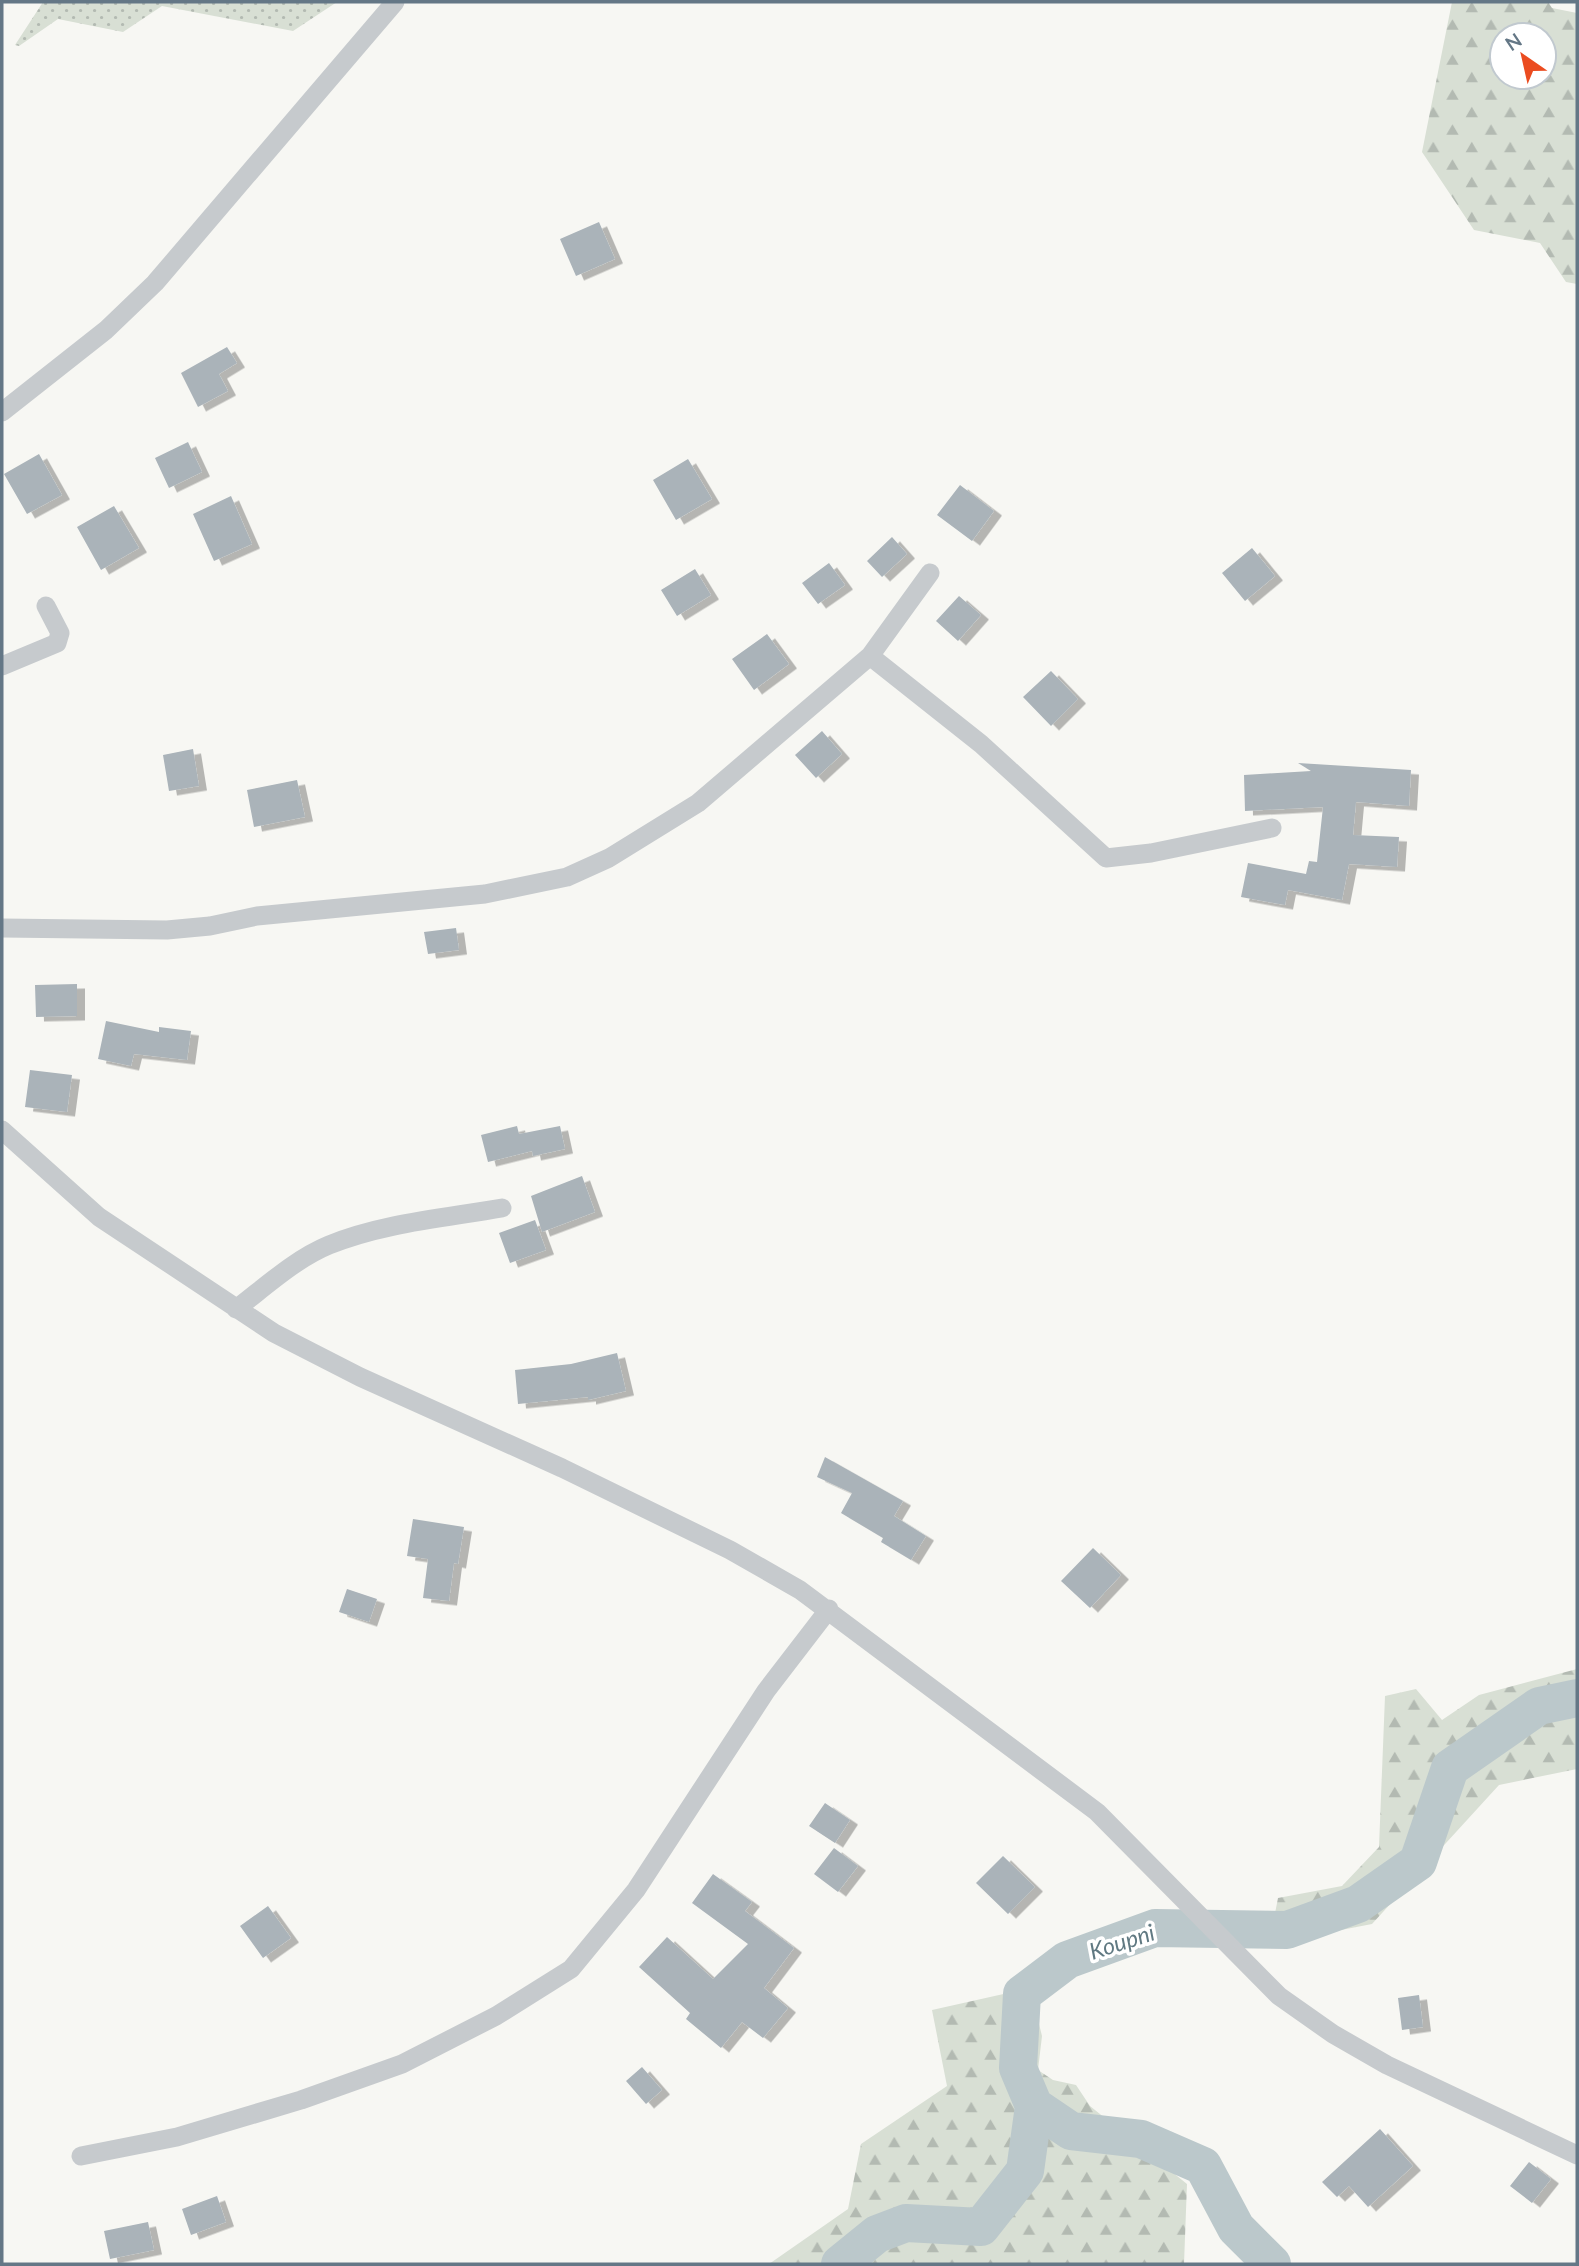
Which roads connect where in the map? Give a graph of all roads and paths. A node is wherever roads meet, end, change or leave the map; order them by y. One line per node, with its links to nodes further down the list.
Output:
1 (395, 2): 2 (street)
2 (2, 412)
3 (930, 573): 5 (street)
4 (46, 606): 6 (street)
5 (870, 656): 7 (street); 8 (street)
6 (2, 666)
7 (1272, 828)
8 (2, 928)
9 (2, 1130): 11 (street)
10 (502, 1208): 11 (street)
11 (236, 1309): 12 (street)
12 (830, 1609): 13 (street); 14 (street)
13 (1577, 2155)
14 (81, 2156)

